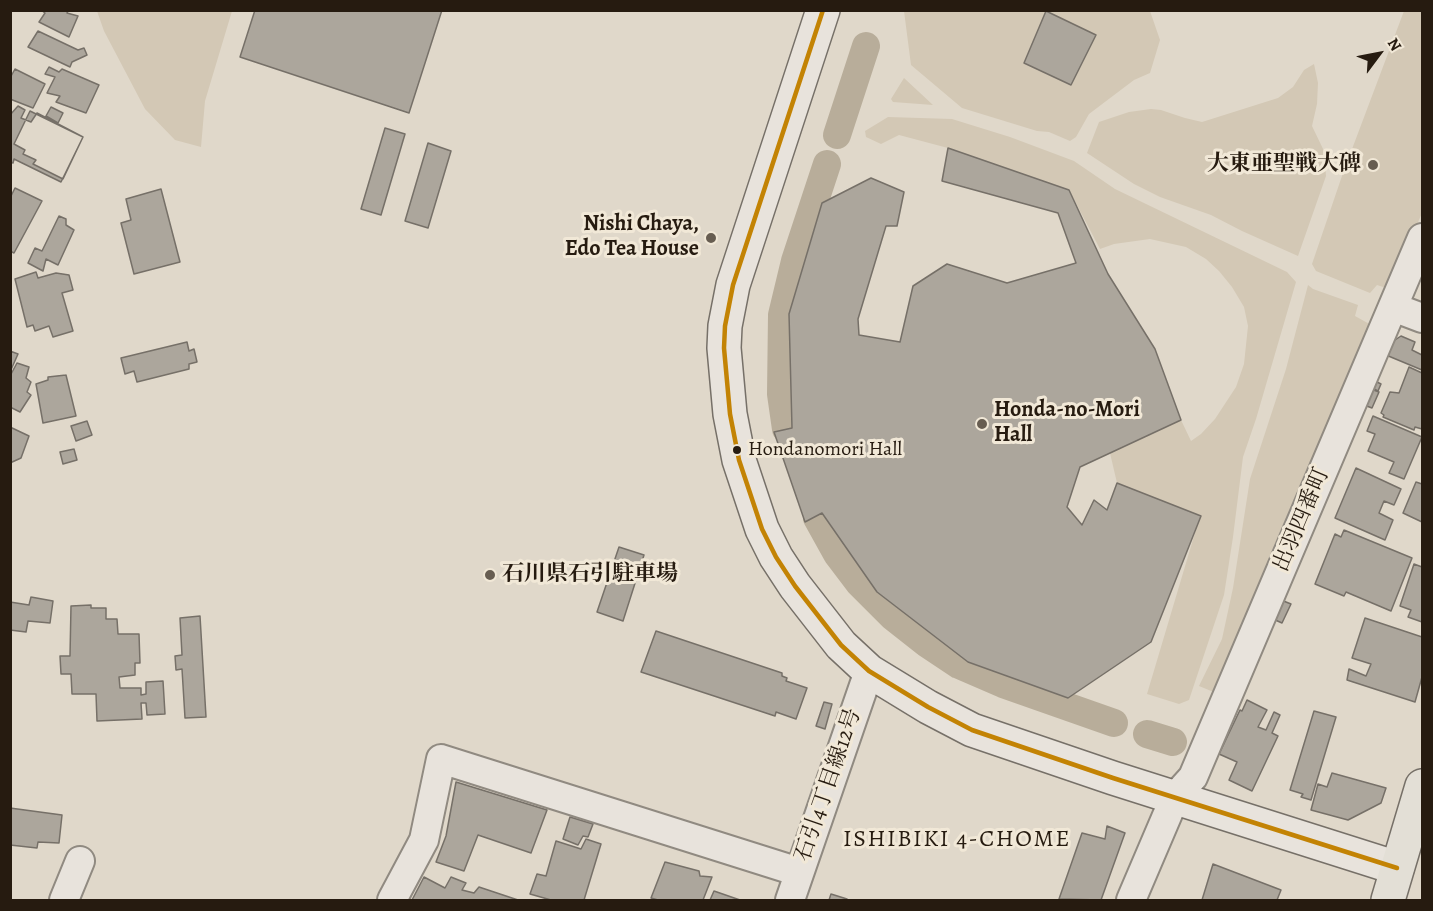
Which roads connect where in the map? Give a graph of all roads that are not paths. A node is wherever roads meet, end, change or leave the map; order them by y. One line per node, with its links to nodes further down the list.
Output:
1 (823, 10): 5 (street)
2 (1422, 238): 3 (street, 出羽四番町)
3 (1393, 307): 4 (street); 7 (street, 出羽四番町)
4 (1422, 318)
5 (869, 670): 7 (street); 10 (street, 石引4丁目線12号)
6 (1422, 786): 9 (main road)
7 (1175, 797): 9 (street); 14 (street, 出羽四番町)
8 (80, 861): 11 (street)
9 (1397, 868): 15 (main road)
10 (799, 872): 12 (street); 13 (street, 石引4丁目線12号)
11 (64, 900)
12 (392, 900)
13 (790, 900)
14 (1131, 900)
15 (1388, 900)

